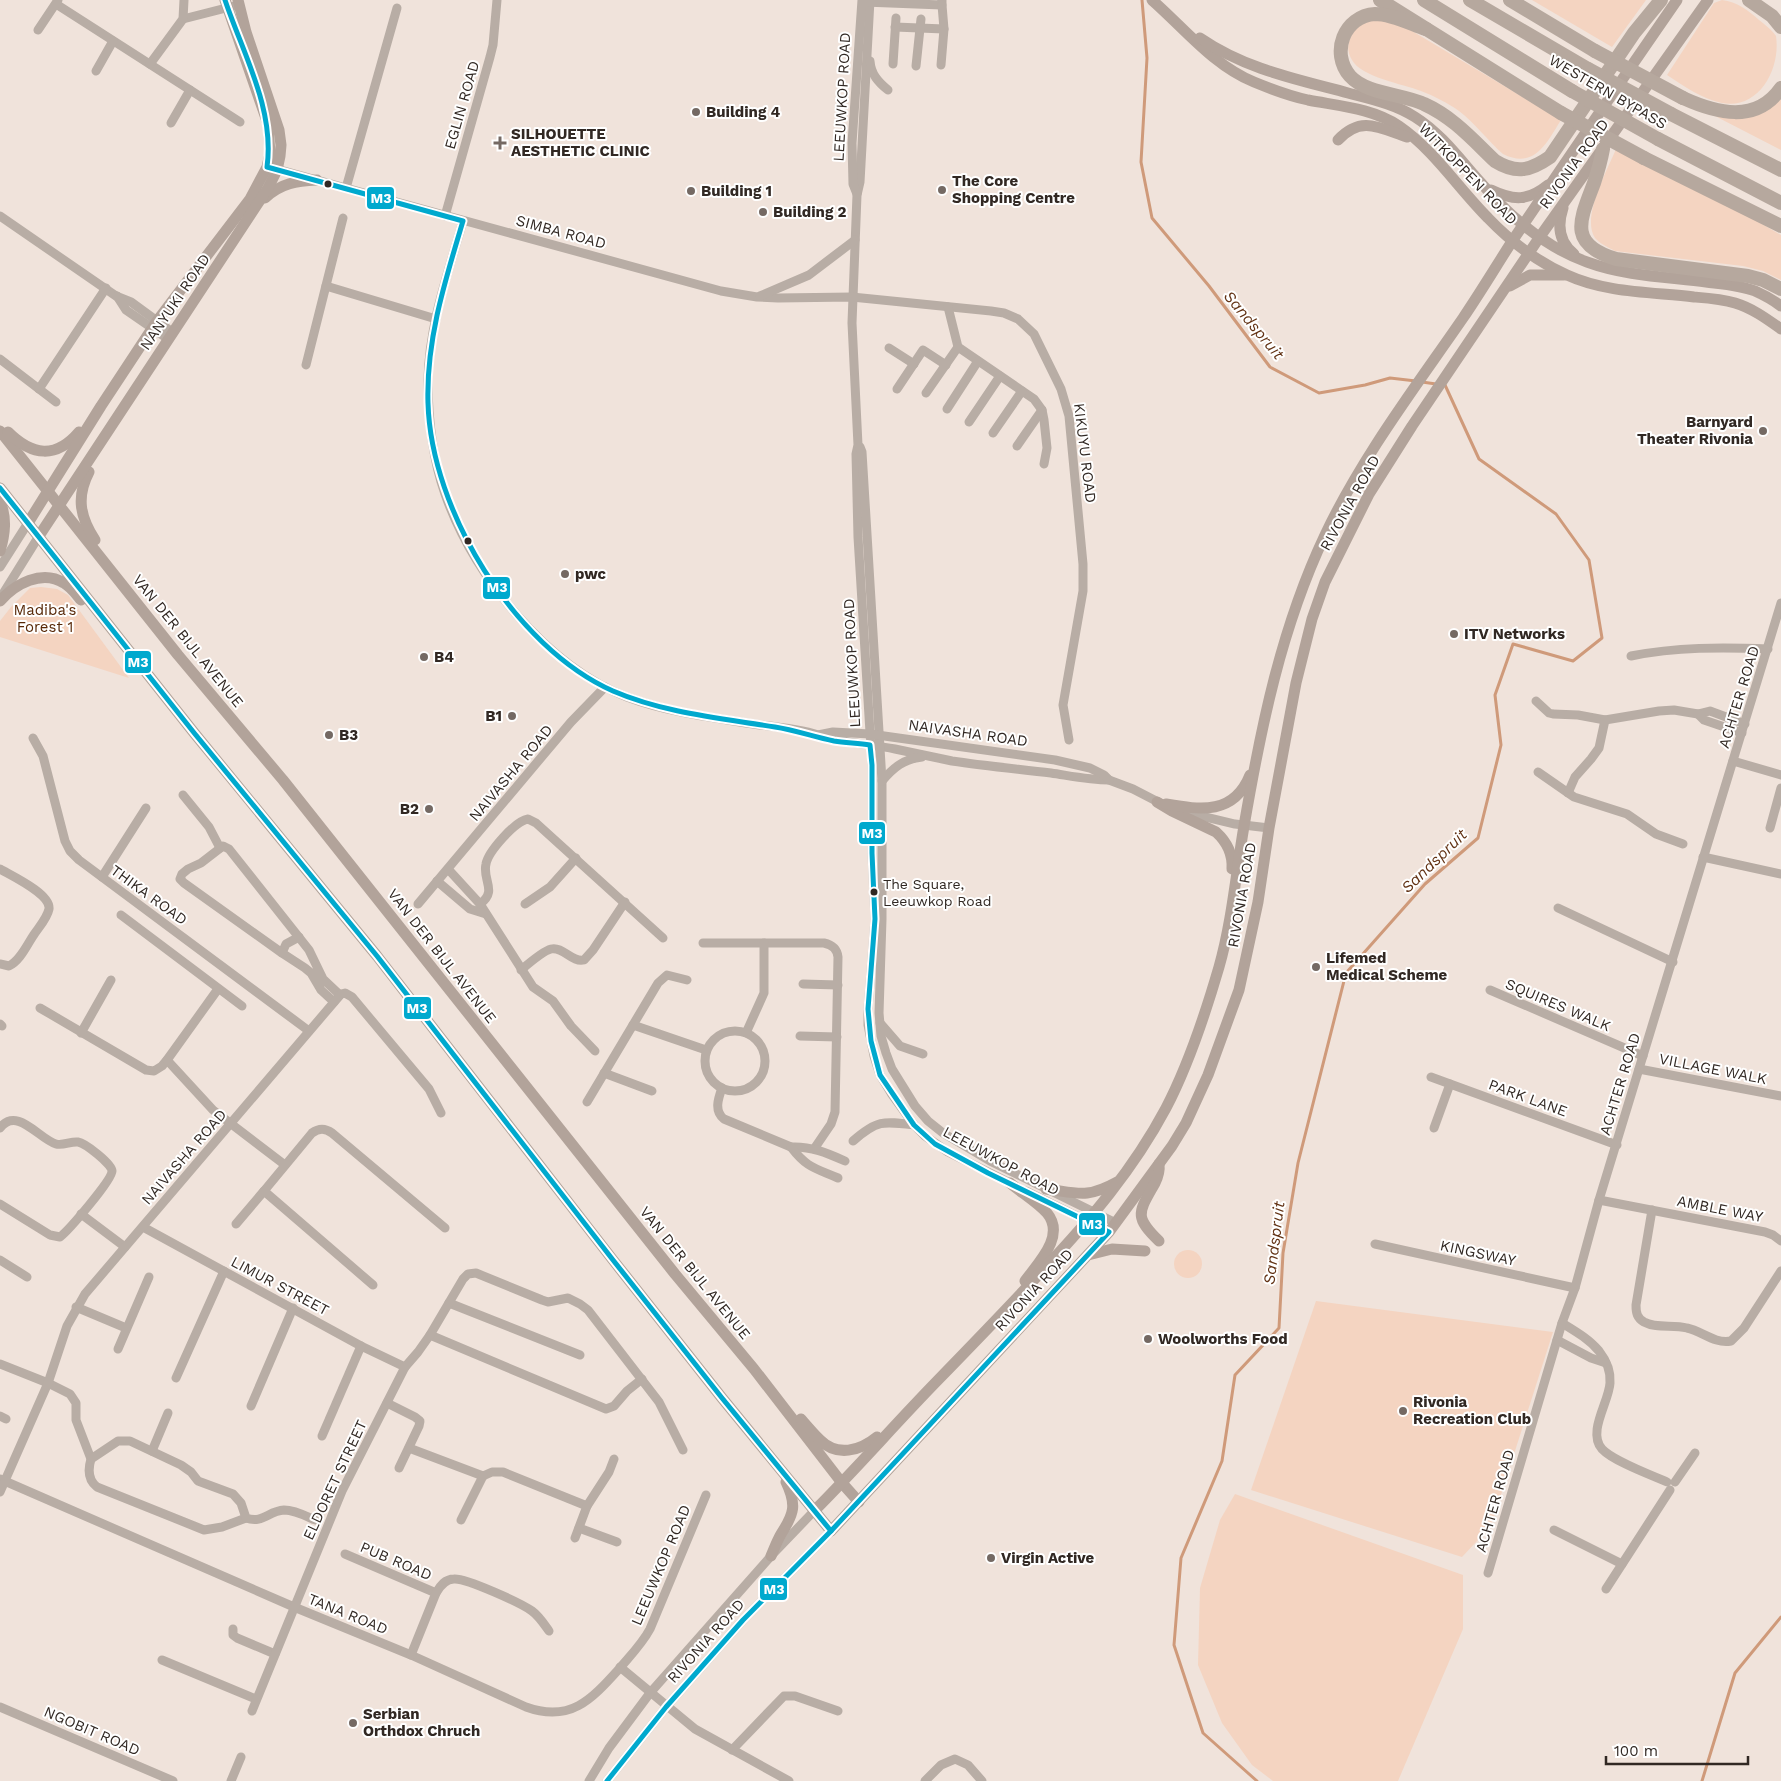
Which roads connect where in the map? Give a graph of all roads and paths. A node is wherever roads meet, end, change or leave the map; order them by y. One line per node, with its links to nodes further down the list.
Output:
1 (497, 0): 51 (street, EGLIN ROAD)
2 (1152, 0): 18 (main road, WITKOPPEN ROAD)
3 (1380, 0): 25 (highway)
4 (1424, 0): 48 (highway, WESTERN BYPASS, bridge)
5 (1470, 0): 41 (highway, WESTERN BYPASS, bridge)
6 (1510, 0): 32 (highway, bridge)
7 (1661, 0): 25 (highway)
8 (1677, 0): 42 (main road, RIVONIA ROAD)
9 (1708, 0): 39 (main road, RIVONIA ROAD)
10 (1749, 0): 22 (highway)
11 (187, 1): 19 (street)
12 (866, 1): 15 (street); 21 (street, LEEUWKOP ROAD); 46 (street, LEEUWKOP ROAD)
13 (57, 2): 24 (street); 26 (street)
14 (239, 2): 16 (street); 40 (main road, NANYUKI ROAD)
15 (942, 2): 23 (street)
16 (226, 4): 19 (street); 40 (main road, NANYUKI ROAD)
17 (397, 8): 45 (street)
18 (1173, 18): 38 (main road, WITKOPPEN ROAD); 44 (main road, WITKOPPEN ROAD)
19 (183, 19): 27 (street)
20 (920, 23): 23 (street); 28 (street); 30 (street)
21 (868, 26): 34 (street); 46 (street, LEEUWKOP ROAD)
22 (1781, 27)
23 (944, 29): 29 (street)
24 (38, 30)
25 (1426, 30): 55 (highway, bridge)
26 (113, 41): 27 (street); 31 (street)
27 (150, 64): 33 (street)
28 (892, 64)
29 (941, 65)
30 (916, 66)
31 (96, 71)
32 (1781, 88)
33 (190, 90): 35 (street); 36 (street)
34 (888, 90)
35 (240, 122)
36 (171, 123)
37 (1338, 140): 38 (main road)
38 (1418, 142): 58 (main road, WITKOPPEN ROAD)
39 (1603, 148): 47 (main road, RIVONIA ROAD); 64 (highway)
40 (272, 168): 43 (street, SIMBA ROAD); 49 (main road, NANYUKI ROAD); 71 (main road, NANYUKI ROAD)
41 (1781, 170)
42 (1557, 177): 44 (main road); 54 (main road, RIVONIA ROAD)
43 (318, 180): 45 (street, SIMBA ROAD); 49 (main road)
44 (1483, 186): 54 (main road, WITKOPPEN ROAD)
45 (346, 188): 51 (street, SIMBA ROAD)
46 (857, 195): 57 (street, LEEUWKOP ROAD)
47 (1565, 202): 56 (main road, RIVONIA ROAD); 60 (main road)
48 (1781, 203)
49 (257, 206): 73 (main road, NANYUKI ROAD)
50 (0, 216): 63 (street)
51 (445, 216): 53 (street, SIMBA ROAD)
52 (343, 218): 62 (street)
53 (463, 221): 66 (street, SIMBA ROAD); 70 (street)
54 (1523, 226): 56 (main road, WITKOPPEN ROAD); 58 (main road, RIVONIA ROAD)
55 (1781, 226)
56 (1539, 238): 59 (main road, RIVONIA ROAD); 60 (main road, WITKOPPEN ROAD)
57 (855, 240): 66 (street); 67 (street, LEEUWKOP ROAD)
58 (1513, 240): 59 (main road, WITKOPPEN ROAD); 116 (main road, RIVONIA ROAD)
59 (1529, 253): 61 (main road, WITKOPPEN ROAD); 65 (main road, RIVONIA ROAD)
60 (1581, 260): 68 (main road, WITKOPPEN ROAD)
61 (1568, 276): 65 (main road); 72 (main road, WITKOPPEN ROAD)
62 (326, 286): 70 (street); 79 (street)
63 (106, 288): 71 (street); 82 (street)
64 (1781, 289)
65 (1504, 291): 135 (main road, RIVONIA ROAD)
66 (757, 297): 67 (street, SIMBA ROAD)
67 (852, 298): 69 (street, KIKUYU ROAD); 119 (street, LEEUWKOP ROAD)
68 (1781, 306)
69 (948, 307): 74 (street); 121 (street, KIKUYU ROAD)
70 (436, 319): 111 (street)
71 (154, 324): 73 (street); 87 (main road, NANYUKI ROAD)
72 (1781, 329)
73 (170, 336): 95 (main road, NANYUKI ROAD)
74 (958, 347): 77 (street); 80 (street)
75 (890, 348): 78 (street)
76 (0, 359): 82 (street)
77 (978, 362): 81 (street); 88 (street)
78 (914, 364): 80 (street); 83 (street)
79 (306, 365)
80 (946, 365): 85 (street)
81 (1000, 376): 84 (street); 90 (street)
82 (39, 389): 86 (street)
83 (897, 389)
84 (1022, 391): 89 (street); 93 (street)
85 (926, 393)
86 (56, 402)
87 (101, 406): 91 (main road); 98 (main road, NANYUKI ROAD)
88 (947, 409)
89 (1042, 410): 94 (street); 96 (street)
90 (969, 422)
91 (0, 424)
92 (0, 431): 98 (main road, VAN DER BIJL AVENUE)
93 (993, 433)
94 (1016, 446)
95 (92, 456): 100 (main road, NANYUKI ROAD); 105 (main road)
96 (1044, 464)
97 (0, 488): 101 (main road)
98 (47, 492): 100 (main road, VAN DER BIJL AVENUE); 101 (main road, NANYUKI ROAD)
99 (0, 501): 103 (main road)
100 (60, 506): 102 (main road, NANYUKI ROAD); 105 (main road, VAN DER BIJL AVENUE)
101 (28, 524): 102 (main road); 104 (street, NANYUKI ROAD)
102 (39, 536): 106 (street, NANYUKI ROAD); 110 (main road)
103 (0, 551)
104 (0, 567)
105 (125, 587): 244 (main road, VAN DER BIJL AVENUE)
106 (0, 600): 110 (main road)
107 (1781, 603): 108 (street, ACHTER ROAD)
108 (1768, 648): 109 (street); 115 (street, ACHTER ROAD)
109 (1631, 656)
110 (151, 677): 260 (main road)
111 (603, 686): 118 (street, NAIVASHA ROAD); 142 (street, NAIVASHA ROAD)
112 (1536, 702): 114 (street)
113 (1698, 714): 114 (street); 115 (street); 117 (street)
114 (1605, 720): 130 (street)
115 (1745, 724): 117 (street, ACHTER ROAD)
116 (1261, 732): 132 (main road); 134 (main road, RIVONIA ROAD)
117 (1742, 734): 124 (street, ACHTER ROAD)
118 (818, 735): 119 (street, NAIVASHA ROAD); 122 (street, NAIVASHA ROAD)
119 (874, 735): 122 (street, LEEUWKOP ROAD); 128 (street, NAIVASHA ROAD)
120 (32, 738): 144 (street, THIKA ROAD)
121 (1069, 740)
122 (875, 745): 123 (street, NAIVASHA ROAD); 127 (street, LEEUWKOP ROAD); 193 (street, LEEUWKOP ROAD)
123 (932, 756): 127 (street); 128 (street, NAIVASHA ROAD)
124 (1733, 761): 126 (street); 139 (street, ACHTER ROAD)
125 (1538, 772): 130 (street)
126 (1781, 775)
127 (882, 780): 171 (street, LEEUWKOP ROAD)
128 (1109, 780): 132 (street, NAIVASHA ROAD)
129 (1781, 788): 136 (street)
130 (1568, 793): 137 (street)
131 (183, 794): 138 (street)
132 (1158, 802): 134 (street, NAIVASHA ROAD); 153 (main road)
133 (146, 808): 144 (street)
134 (1244, 825): 135 (street, NAIVASHA ROAD); 153 (main road, RIVONIA ROAD)
135 (1269, 828): 201 (main road, RIVONIA ROAD)
136 (1770, 828)
137 (1684, 844)
138 (220, 848): 154 (street); 158 (street)
139 (1703, 857): 143 (street); 159 (street, ACHTER ROAD)
140 (576, 858): 146 (street); 148 (street); 149 (street)
141 (0, 869): 160 (street)
142 (448, 869): 145 (street, NAIVASHA ROAD); 148 (street)
143 (1781, 874)
144 (102, 877): 173 (street, THIKA ROAD)
145 (439, 880): 147 (street, NAIVASHA ROAD); 151 (street)
146 (625, 902): 155 (street); 161 (street)
147 (418, 904)
148 (480, 904): 151 (street)
149 (525, 904)
150 (1558, 908): 159 (street)
151 (486, 914): 161 (street)
152 (121, 915): 166 (street)
153 (1228, 924): 204 (main road, RIVONIA ROAD)
154 (299, 937): 158 (street); 168 (street)
155 (662, 938)
156 (703, 942): 157 (street)
157 (764, 944): 165 (street); 175 (street)
158 (282, 953): 168 (street)
159 (1673, 962): 181 (street, ACHTER ROAD)
160 (0, 964)
161 (521, 970): 179 (street)
162 (111, 980): 174 (street)
163 (687, 980): 172 (street)
164 (803, 984): 165 (street)
165 (838, 985): 177 (street)
166 (218, 989): 169 (street); 182 (street)
167 (1490, 990): 181 (street, SQUIRES WALK)
168 (337, 998): 173 (street, NAIVASHA ROAD); 191 (street)
169 (242, 1006)
170 (40, 1008): 174 (street)
171 (880, 1023): 180 (street); 206 (street, LEEUWKOP ROAD)
172 (633, 1025): 178 (street); 184 (street)
173 (309, 1031): 192 (street, NAIVASHA ROAD)
174 (81, 1033): 182 (street)
175 (746, 1033): 178 (street); 187 (street)
176 (800, 1036): 177 (street)
177 (837, 1037): 199 (street)
178 (706, 1050): 187 (street)
179 (595, 1051)
180 (924, 1054)
181 (1643, 1056): 183 (street, ACHTER ROAD)
182 (167, 1060): 192 (street)
183 (1639, 1069): 189 (street, VILLAGE WALK); 197 (street, ACHTER ROAD)
184 (604, 1073): 188 (street); 190 (street)
185 (1431, 1077): 186 (street, PARK LANE)
186 (1450, 1084): 195 (street); 197 (street, PARK LANE)
187 (722, 1088): 198 (street)
188 (652, 1091)
189 (1781, 1096)
190 (587, 1102)
191 (441, 1113)
192 (232, 1124): 202 (street); 214 (street, NAIVASHA ROAD)
193 (914, 1125): 196 (street); 205 (street, LEEUWKOP ROAD)
194 (0, 1128): 211 (street)
195 (1434, 1128)
196 (853, 1141)
197 (1617, 1145): 208 (street, ACHTER ROAD)
198 (791, 1147): 199 (street); 203 (street)
199 (814, 1149): 200 (street)
200 (845, 1161)
201 (1159, 1162): 216 (main road, RIVONIA ROAD); 217 (main road)
202 (285, 1165): 207 (street); 215 (street)
203 (838, 1178)
204 (1121, 1180): 206 (main road); 212 (main road, RIVONIA ROAD)
205 (1010, 1183): 212 (street, LEEUWKOP ROAD); 233 (main road)
206 (1046, 1189): 212 (street, LEEUWKOP ROAD)
207 (264, 1190): 213 (street); 228 (street)
208 (1599, 1200): 210 (street, AMBLE WAY); 229 (street, ACHTER ROAD)
209 (0, 1204): 211 (street)
210 (1652, 1210): 218 (street, AMBLE WAY); 225 (street)
211 (81, 1214): 220 (street)
212 (1092, 1217): 216 (street, LEEUWKOP ROAD); 233 (main road, RIVONIA ROAD)
213 (236, 1224)
214 (143, 1227): 220 (street, NAIVASHA ROAD); 224 (street, LIMUR STREET)
215 (445, 1228)
216 (1112, 1228): 222 (main road, RIVONIA ROAD)
217 (1159, 1241)
218 (1781, 1241)
219 (1375, 1244): 229 (street, KINGSWAY)
220 (125, 1247): 231 (street, NAIVASHA ROAD)
221 (1145, 1251): 222 (main road)
222 (1087, 1256): 267 (main road, RIVONIA ROAD)
223 (0, 1260): 226 (street)
224 (224, 1271): 232 (street, LIMUR STREET); 245 (street)
225 (1781, 1271)
226 (27, 1277)
227 (149, 1277): 235 (street)
228 (373, 1285)
229 (1575, 1288): 234 (street, ACHTER ROAD)
230 (450, 1303): 236 (street, ELDORET STREET); 240 (street); 246 (street, ELDORET STREET)
231 (76, 1307): 235 (street); 247 (street, NAIVASHA ROAD)
232 (293, 1308): 238 (street, LIMUR STREET); 249 (street)
233 (999, 1318): 250 (main road, RIVONIA ROAD)
234 (1562, 1323): 237 (street, ACHTER ROAD); 241 (street)
235 (126, 1328): 239 (street)
236 (430, 1335): 243 (street, ELDORET STREET); 246 (street)
237 (1557, 1340): 241 (street); 281 (street, ACHTER ROAD)
238 (361, 1346): 243 (street, LIMUR STREET); 252 (street)
239 (118, 1349)
240 (580, 1355)
241 (1606, 1363): 264 (street)
242 (0, 1364): 247 (street)
243 (404, 1367): 248 (street, ELDORET STREET)
244 (754, 1368): 250 (main road); 263 (main road, VAN DER BIJL AVENUE)
245 (176, 1378)
246 (642, 1379): 254 (street, ELDORET STREET)
247 (48, 1383): 257 (street); 262 (street, NAIVASHA ROAD)
248 (387, 1403): 253 (street); 284 (street, ELDORET STREET)
249 (251, 1406)
250 (907, 1411): 263 (main road, RIVONIA ROAD)
251 (168, 1413): 255 (street)
252 (322, 1436)
253 (409, 1448): 259 (street); 261 (street)
254 (683, 1450)
255 (152, 1451): 257 (street); 270 (street)
256 (1695, 1453): 264 (street)
257 (91, 1459): 270 (street)
258 (614, 1459): 268 (street)
259 (400, 1468)
260 (780, 1470): 269 (main road); 279 (main road)
261 (483, 1476): 268 (street); 272 (street)
262 (2, 1480): 265 (street, NAIVASHA ROAD); 284 (street, TANA ROAD)
263 (842, 1483): 267 (main road, VAN DER BIJL AVENUE); 269 (main road, RIVONIA ROAD)
264 (1671, 1485): 280 (street)
265 (0, 1492)
266 (706, 1495): 290 (street, LEEUWKOP ROAD)
267 (858, 1502): 275 (main road, RIVONIA ROAD)
268 (587, 1506): 273 (street)
269 (815, 1510): 275 (main road); 279 (street, RIVONIA ROAD)
270 (246, 1518): 271 (street)
271 (316, 1520)
272 (460, 1520)
273 (579, 1528): 276 (street); 277 (street)
274 (1554, 1530): 280 (street)
275 (832, 1531): 294 (street, RIVONIA ROAD)
276 (575, 1538)
277 (617, 1542)
278 (345, 1554): 283 (street, PUB ROAD)
279 (771, 1556): 291 (street, RIVONIA ROAD)
280 (1622, 1564): 282 (street)
281 (1488, 1573)
282 (1606, 1589)
283 (436, 1592): 286 (street); 288 (street)
284 (294, 1607): 287 (street, ELDORET STREET); 288 (street, TANA ROAD)
285 (233, 1629): 287 (street)
286 (549, 1631)
287 (275, 1654): 292 (street, ELDORET STREET)
288 (411, 1655): 290 (street, TANA ROAD)
289 (162, 1660): 292 (street)
290 (620, 1667): 291 (street)
291 (650, 1693): 294 (street); 301 (street)
292 (256, 1699): 296 (street, ELDORET STREET)
293 (0, 1707): 299 (street, NGOBIT ROAD)
294 (666, 1707): 297 (street); 302 (street)
295 (838, 1710): 297 (street)
296 (252, 1711)
297 (732, 1750): 303 (street)
298 (241, 1757): 300 (street)
299 (173, 1781)
300 (231, 1781)
301 (589, 1781)
302 (607, 1781)
303 (789, 1781)
304 (925, 1781): 305 (street)
305 (982, 1781)

